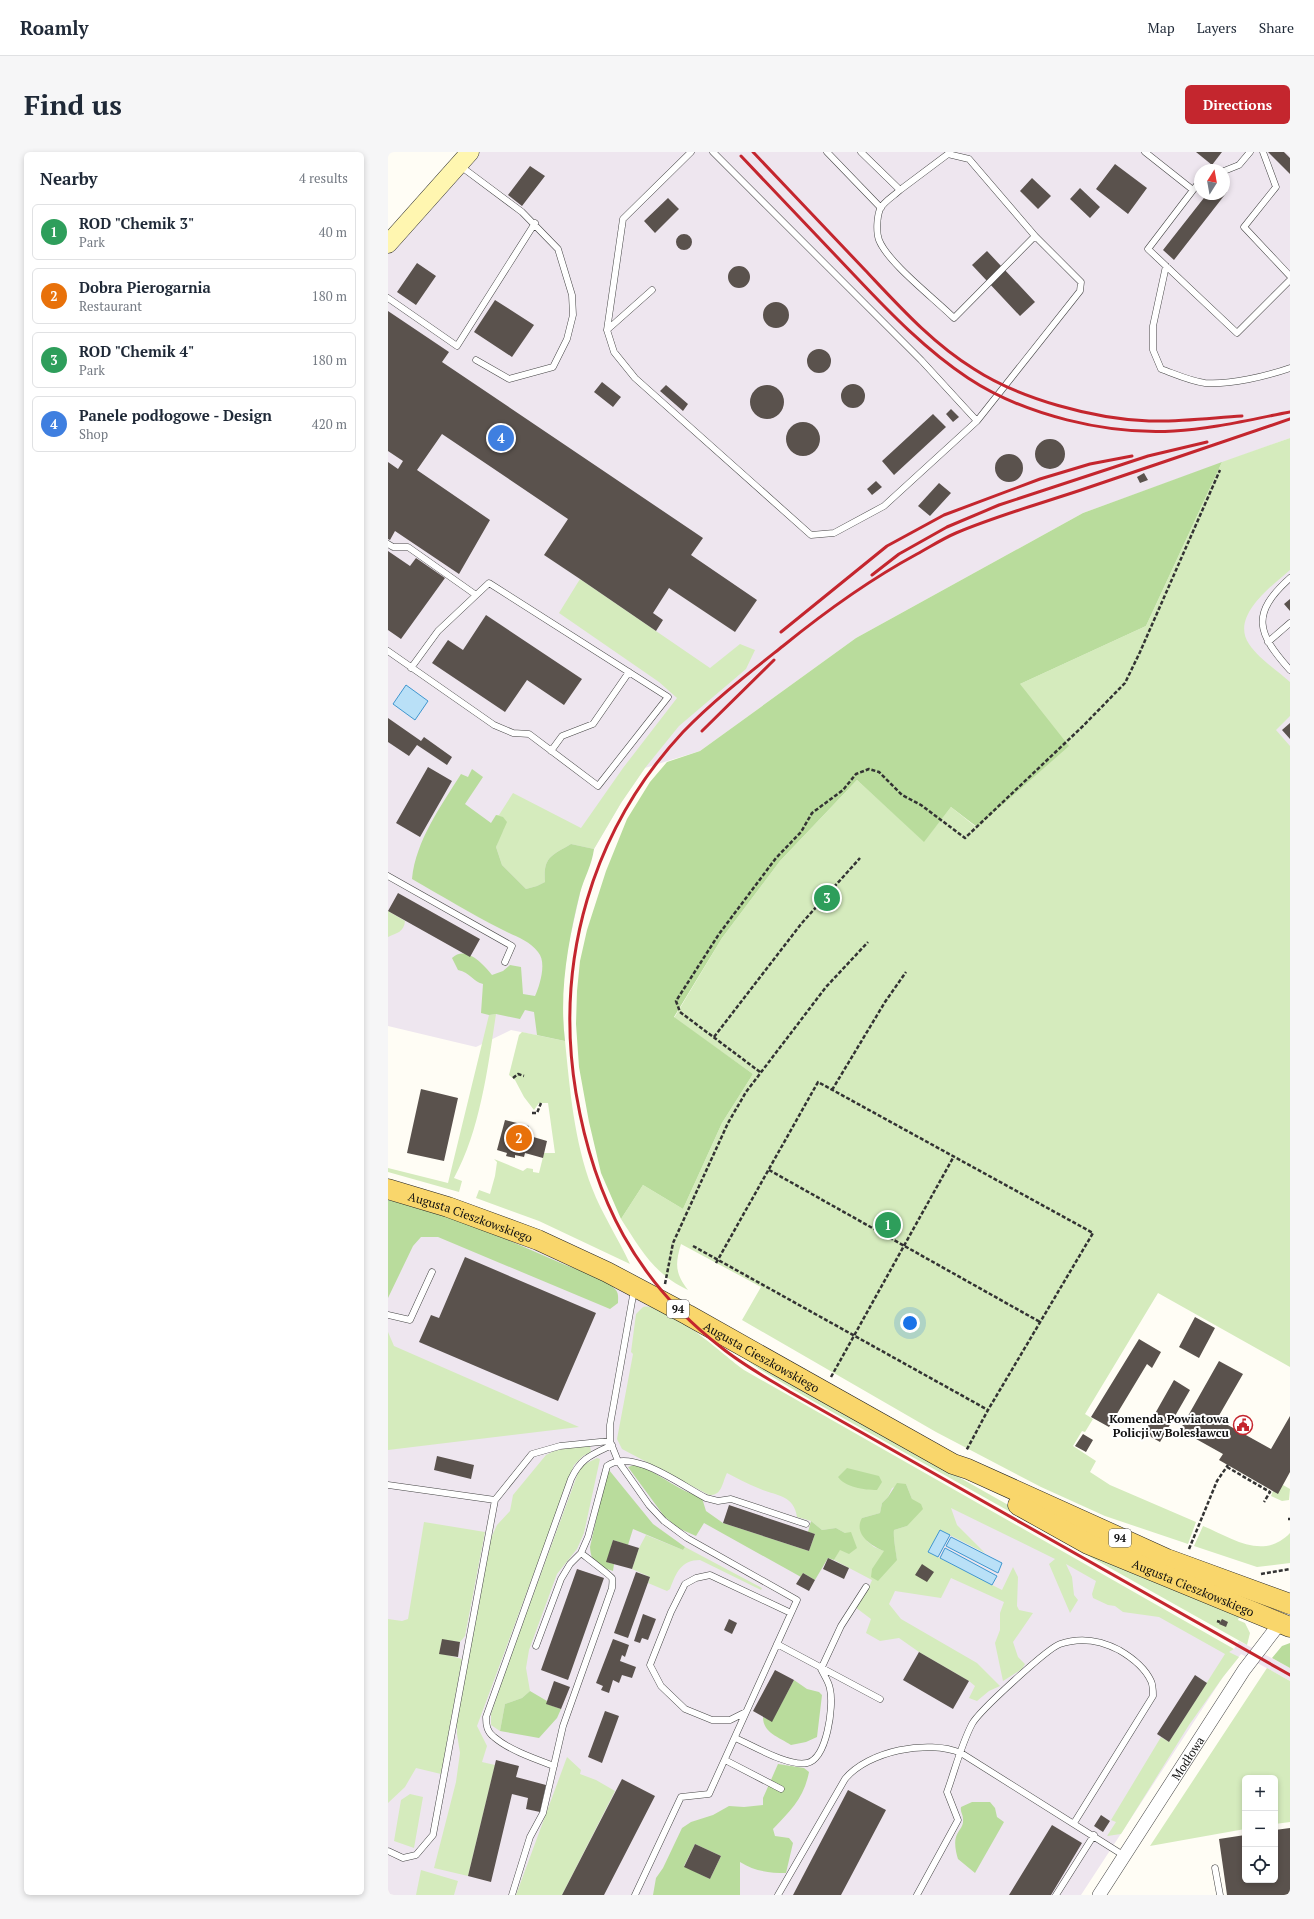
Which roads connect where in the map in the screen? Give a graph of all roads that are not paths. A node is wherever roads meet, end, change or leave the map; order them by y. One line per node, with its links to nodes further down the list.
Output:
1 (691, 152): 22 (lane)
2 (713, 152): 25 (lane)
3 (827, 152): 13 (lane)
4 (861, 152): 11 (lane)
5 (1145, 152): 12 (lane)
6 (1250, 152): 10 (lane)
7 (1263, 152): 18 (lane)
8 (948, 153): 11 (lane); 15 (lane)
9 (464, 158): 14 (lane); 16 (main road)
10 (1230, 169)
11 (900, 190): 13 (lane)
12 (1193, 190): 17 (lane)
13 (881, 208): 15 (lane)
14 (534, 224): 21 (lane); 23 (lane)
15 (1035, 236): 25 (lane)
16 (388, 244)
17 (1166, 266): 19 (lane); 24 (lane)
18 (1290, 276)
19 (1290, 280)
20 (652, 290): 22 (lane)
21 (388, 298)
22 (607, 330): 25 (lane)
23 (476, 360)
24 (1290, 368)
25 (977, 421)
26 (388, 544): 28 (lane)
27 (1290, 578): 30 (lane)
28 (476, 595): 32 (lane); 34 (lane)
29 (1290, 623): 30 (lane)
30 (1268, 642): 33 (lane)
31 (388, 651): 32 (lane)
32 (412, 668): 35 (lane)
33 (1290, 670)
34 (629, 672): 35 (lane); 35 (lane)
35 (551, 751)
36 (388, 876): 37 (lane)
37 (505, 962)
38 (388, 1189): 40 (main road, Augusta Cieszkowskiego / 94)
39 (432, 1272): 41 (lane)
40 (634, 1286): 42 (lane); 44 (main road, Augusta Cieszkowskiego / 94)
41 (388, 1314)
42 (611, 1443): 43 (lane); 46 (lane); 61 (lane)
43 (618, 1460): 47 (lane); 48 (lane); 51 (lane)
44 (958, 1460): 50 (main road, Augusta Cieszkowskiego / 94); 52 (main road, Augusta Cieszkowskiego / 94)
45 (388, 1485): 46 (lane)
46 (495, 1500): 65 (lane)
47 (806, 1524)
48 (581, 1553): 54 (lane); 61 (lane)
49 (866, 1587): 55 (lane)
50 (1290, 1604)
51 (791, 1613): 53 (lane); 57 (lane)
52 (1285, 1625): 66 (street, Modłowa)
53 (777, 1644): 55 (lane); 57 (lane)
54 (536, 1646)
55 (821, 1669): 56 (lane); 58 (lane)
56 (880, 1700)
57 (746, 1712): 58 (lane)
58 (735, 1738): 60 (lane)
59 (961, 1753): 63 (lane); 63 (lane); 70 (lane); 71 (lane)
60 (725, 1760): 62 (lane); 69 (lane)
61 (554, 1766): 68 (lane)
62 (782, 1789)
63 (1074, 1823): 64 (lane)
64 (1094, 1835): 66 (lane); 72 (lane)
65 (388, 1851)
66 (1123, 1855): 73 (street, Modłowa)
67 (1215, 1868): 74 (lane)
68 (512, 1895)
69 (635, 1895)
70 (778, 1895)
71 (917, 1895)
72 (1056, 1895)
73 (1099, 1895)
74 (1220, 1895)

